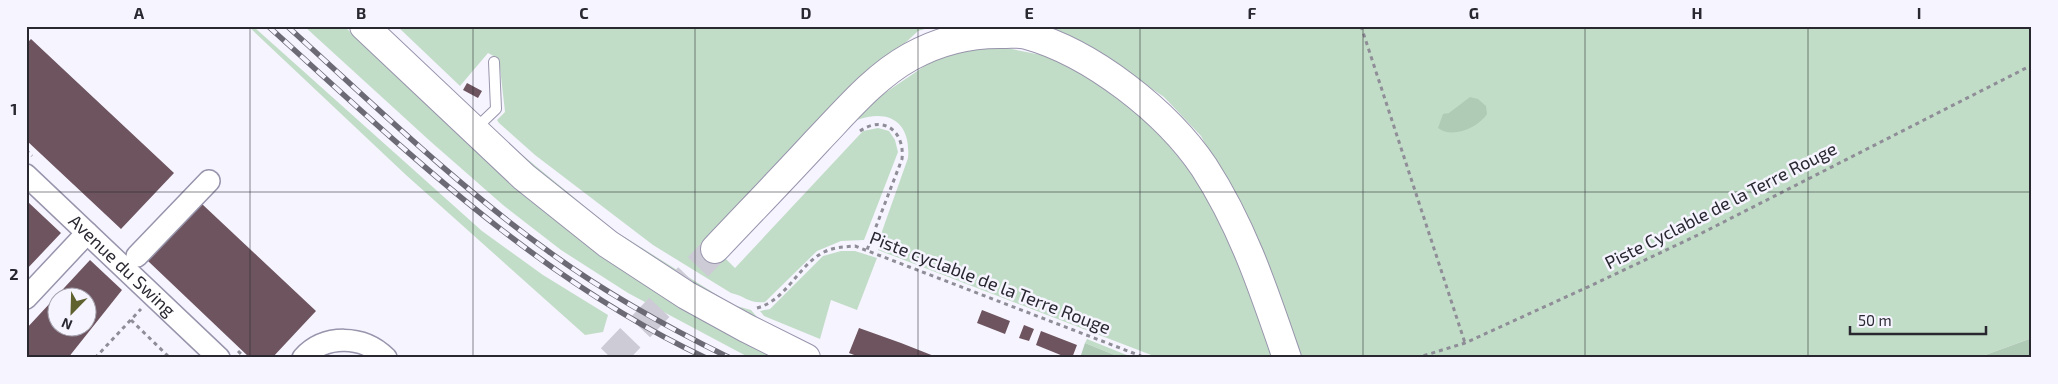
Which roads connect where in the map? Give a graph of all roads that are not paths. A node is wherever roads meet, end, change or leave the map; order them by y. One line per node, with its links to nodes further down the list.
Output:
1 (364, 26): 3 (main road)
2 (494, 62): 3 (lane)
3 (473, 131): 13 (main road)
4 (26, 175): 6 (street, Avenue du Swing)
5 (209, 181): 8 (street, Avenue du Swing)
6 (87, 233): 9 (street); 10 (street, Avenue du Swing)
7 (715, 249): 14 (main road)
8 (137, 256)
9 (26, 298)
10 (219, 358)
11 (303, 358): 12 (street)
12 (386, 358)
13 (806, 358)
14 (1287, 358)

